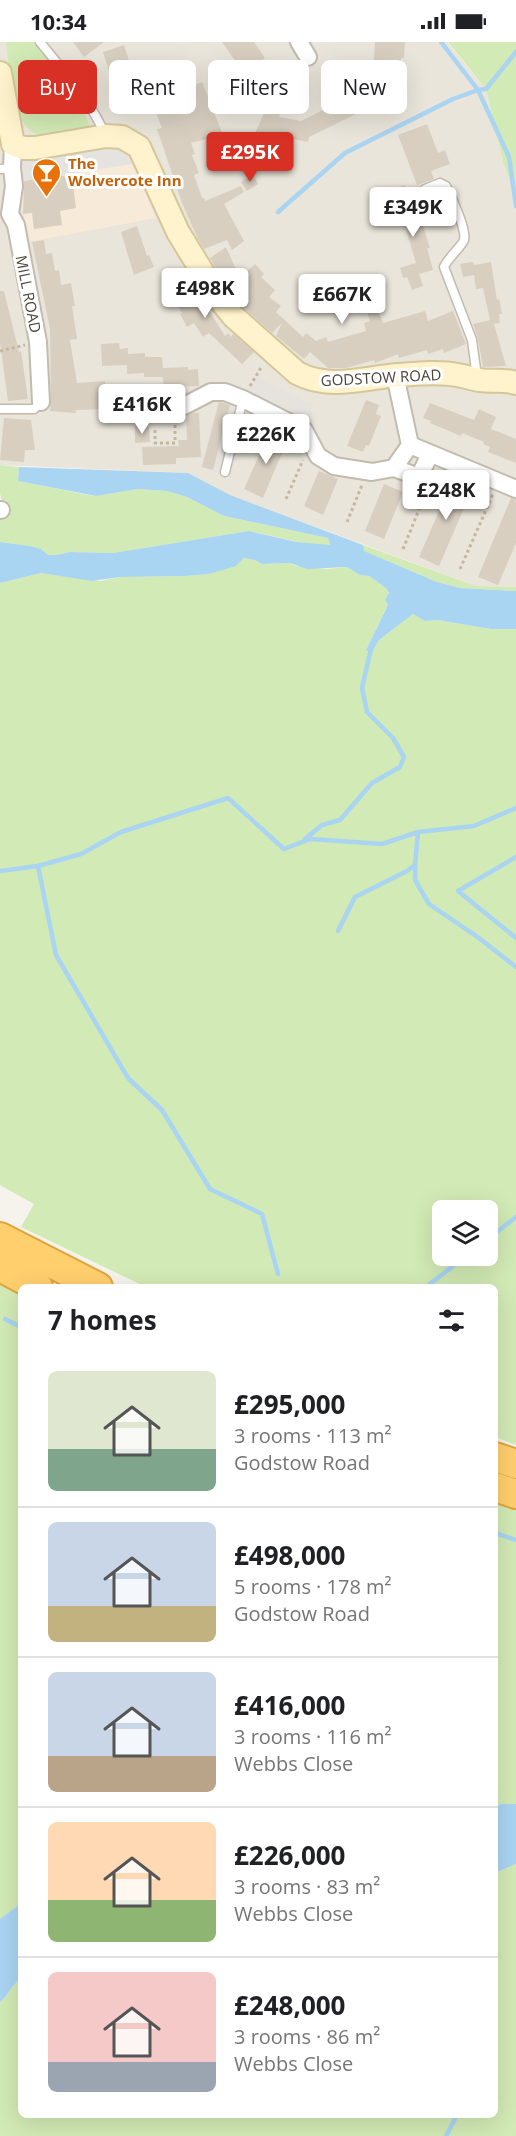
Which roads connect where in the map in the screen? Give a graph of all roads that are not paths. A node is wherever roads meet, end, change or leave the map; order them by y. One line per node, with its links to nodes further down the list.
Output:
1 (40, 42): 5 (lane)
2 (299, 42): 3 (street)
3 (308, 57)
4 (0, 74): 6 (street)
5 (106, 136): 6 (street, GODSTOW ROAD); 10 (street, GODSTOW ROAD)
6 (13, 144): 7 (street, MILL ROAD)
7 (6, 168): 9 (street, MILL ROAD)
8 (424, 189): 11 (lane)
9 (5, 219): 15 (street, MILL ROAD)
10 (395, 375): 11 (street, GODSTOW ROAD); 17 (street)
11 (477, 380): 12 (street, GODSTOW ROAD)
12 (516, 383)
13 (125, 395): 14 (street)
14 (243, 399): 19 (street); 20 (lane)
15 (41, 402): 16 (lane, MILL ROAD)
16 (0, 409)
17 (410, 445): 18 (street); 19 (street)
18 (435, 456): 19 (street); 21 (street)
19 (394, 468)
20 (225, 472)
21 (516, 489)
22 (0, 1237): 25 (highway)
23 (0, 1267): 24 (highway)
24 (32, 1284)
25 (92, 1284)
26 (498, 1458): 27 (highway)
27 (516, 1464)
28 (498, 1488): 29 (highway)
29 (516, 1494)

